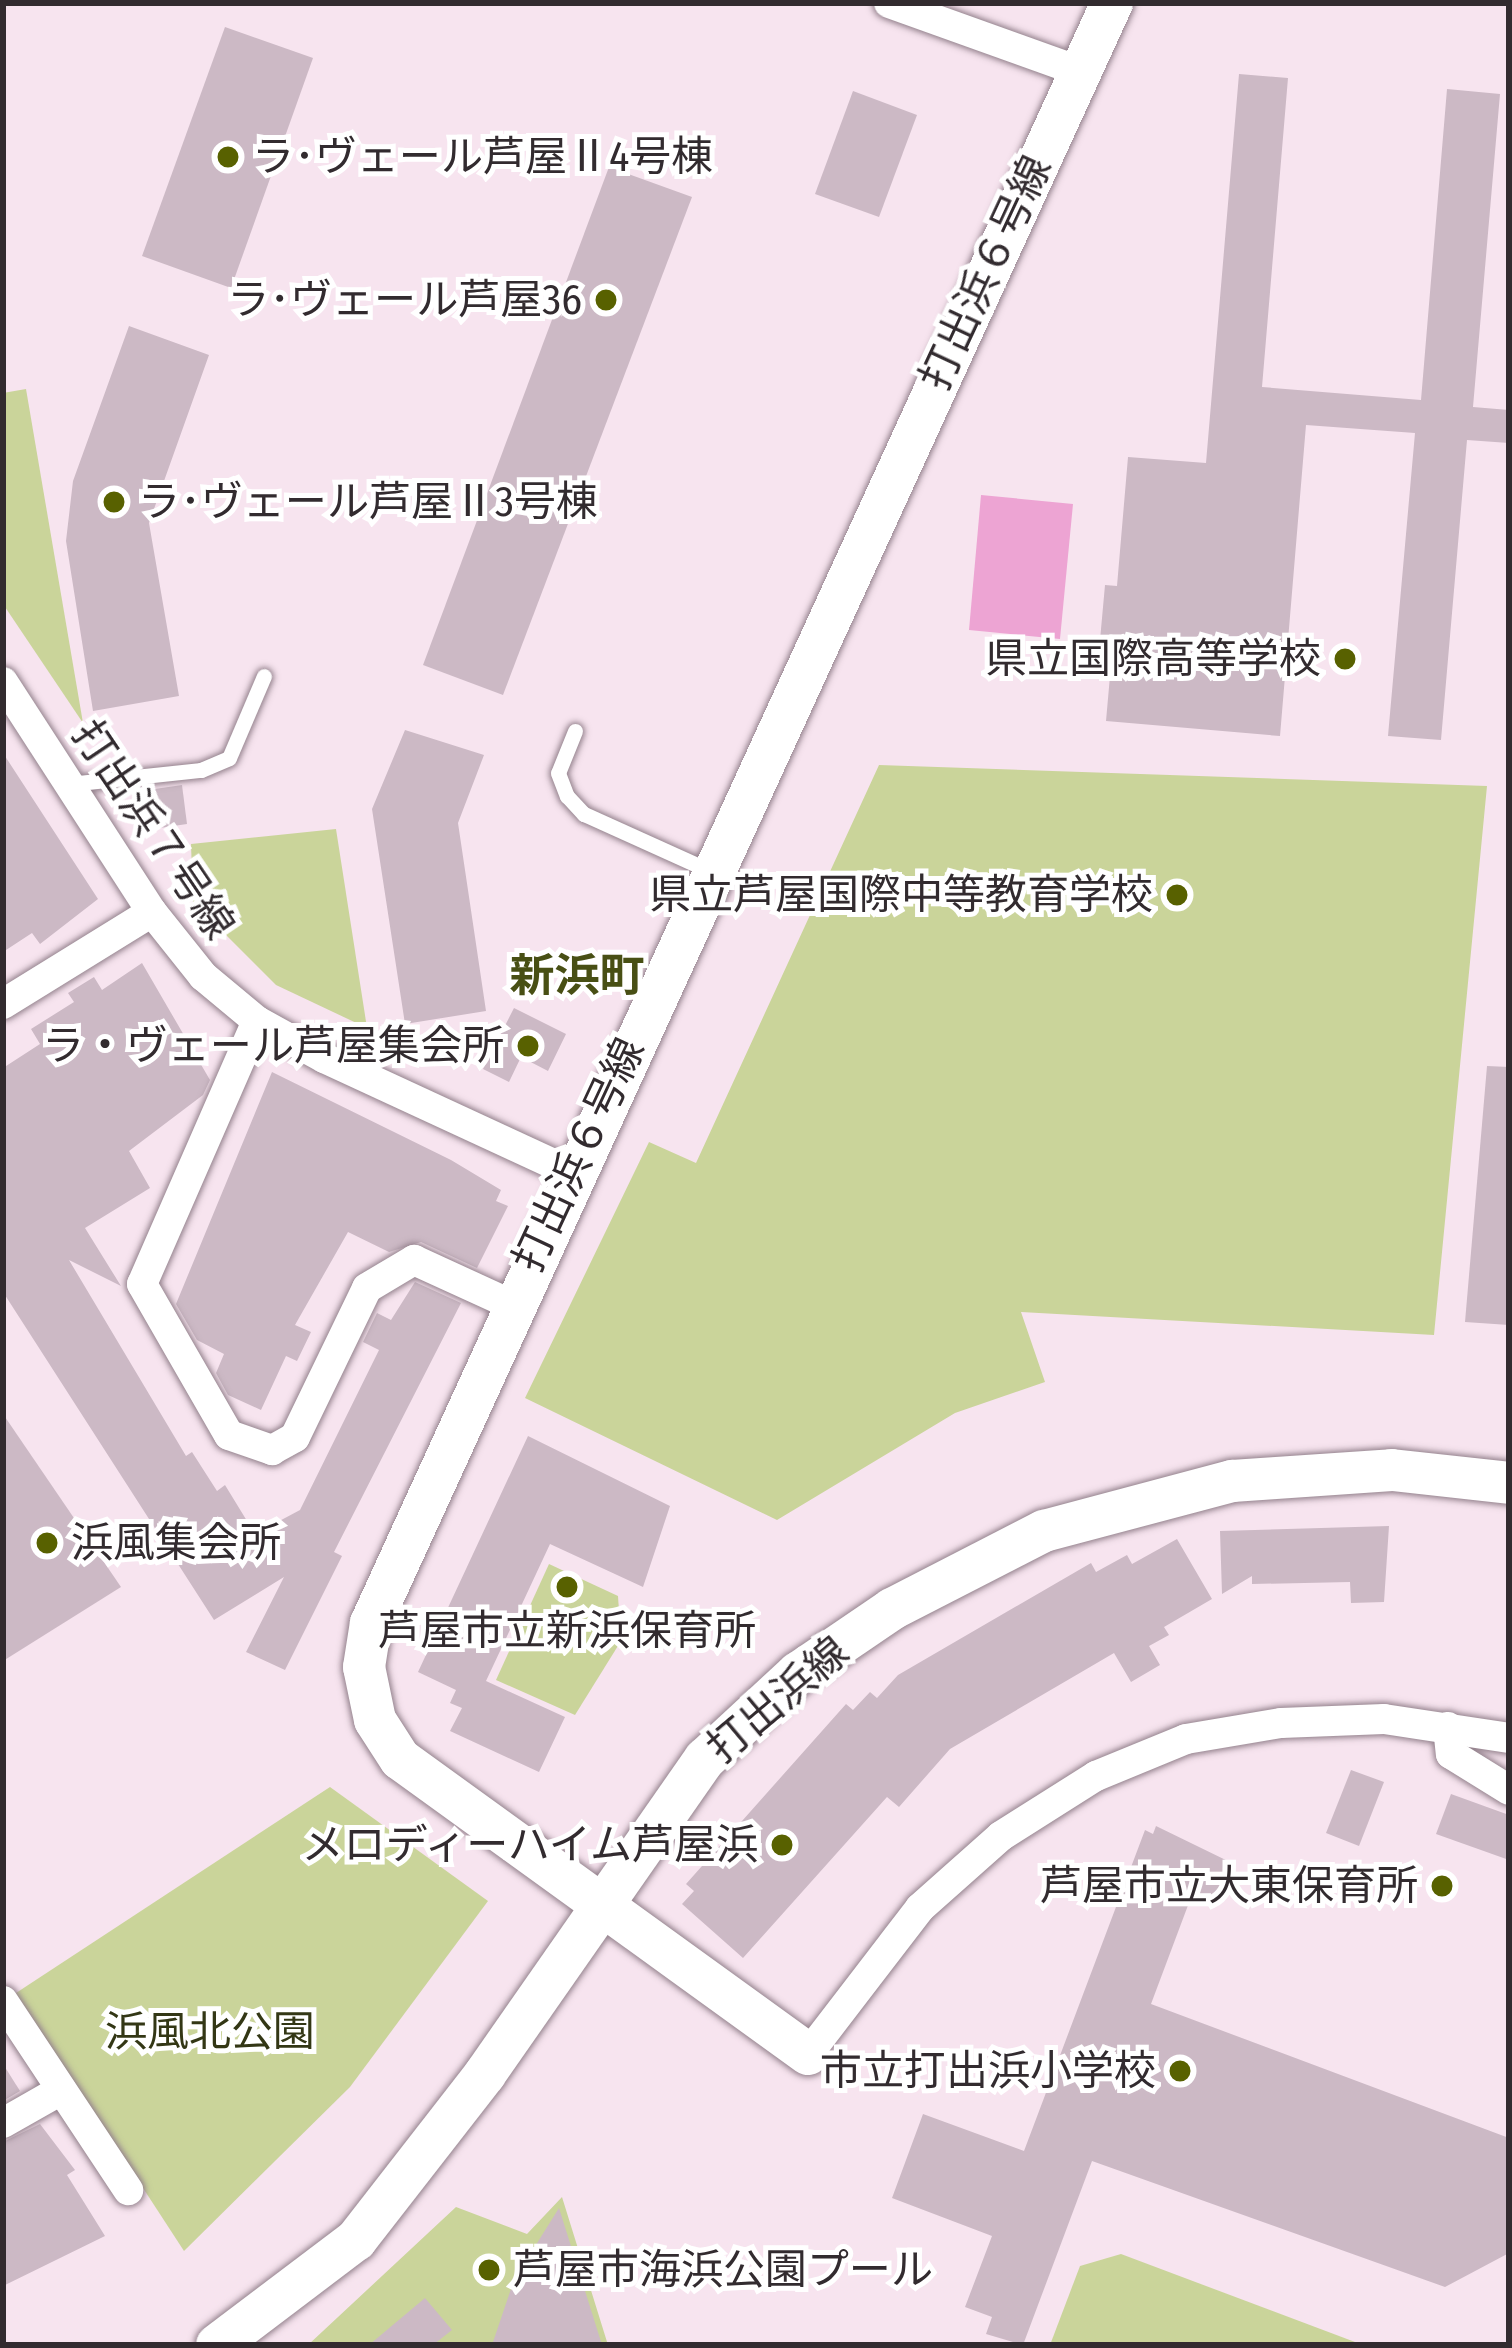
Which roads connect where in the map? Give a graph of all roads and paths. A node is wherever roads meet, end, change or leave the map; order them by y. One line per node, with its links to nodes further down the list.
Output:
1 (889, 3): 3 (street)
2 (1112, 3): 3 (street, 打出浜６号線)
3 (1079, 71): 9 (street, 打出浜６号線)
4 (264, 676): 8 (lane)
5 (3, 682): 6 (street, 打出浜７号線)
6 (13, 719): 8 (street, 打出浜７号線)
7 (575, 731): 9 (lane)
8 (69, 784): 10 (street, 打出浜７号線)
9 (710, 871): 13 (street, 打出浜６号線)
10 (152, 912): 11 (street); 12 (street, 打出浜７号線)
11 (3, 1004)
12 (256, 1021): 13 (street, 打出浜７号線); 14 (street)
13 (571, 1172): 14 (street, 打出浜６号線)
14 (510, 1304): 19 (street, 打出浜６号線)
15 (1509, 1483): 19 (street, 打出浜線)
16 (1448, 1727): 17 (street); 18 (street); 21 (street)
17 (1509, 1738)
18 (1509, 1790)
19 (604, 1907): 21 (street, 打出浜６号線); 25 (street, 打出浜線)
20 (3, 2001): 22 (street)
21 (808, 2054)
22 (61, 2090): 23 (street); 24 (street)
23 (3, 2123)
24 (128, 2190)
25 (218, 2345)

